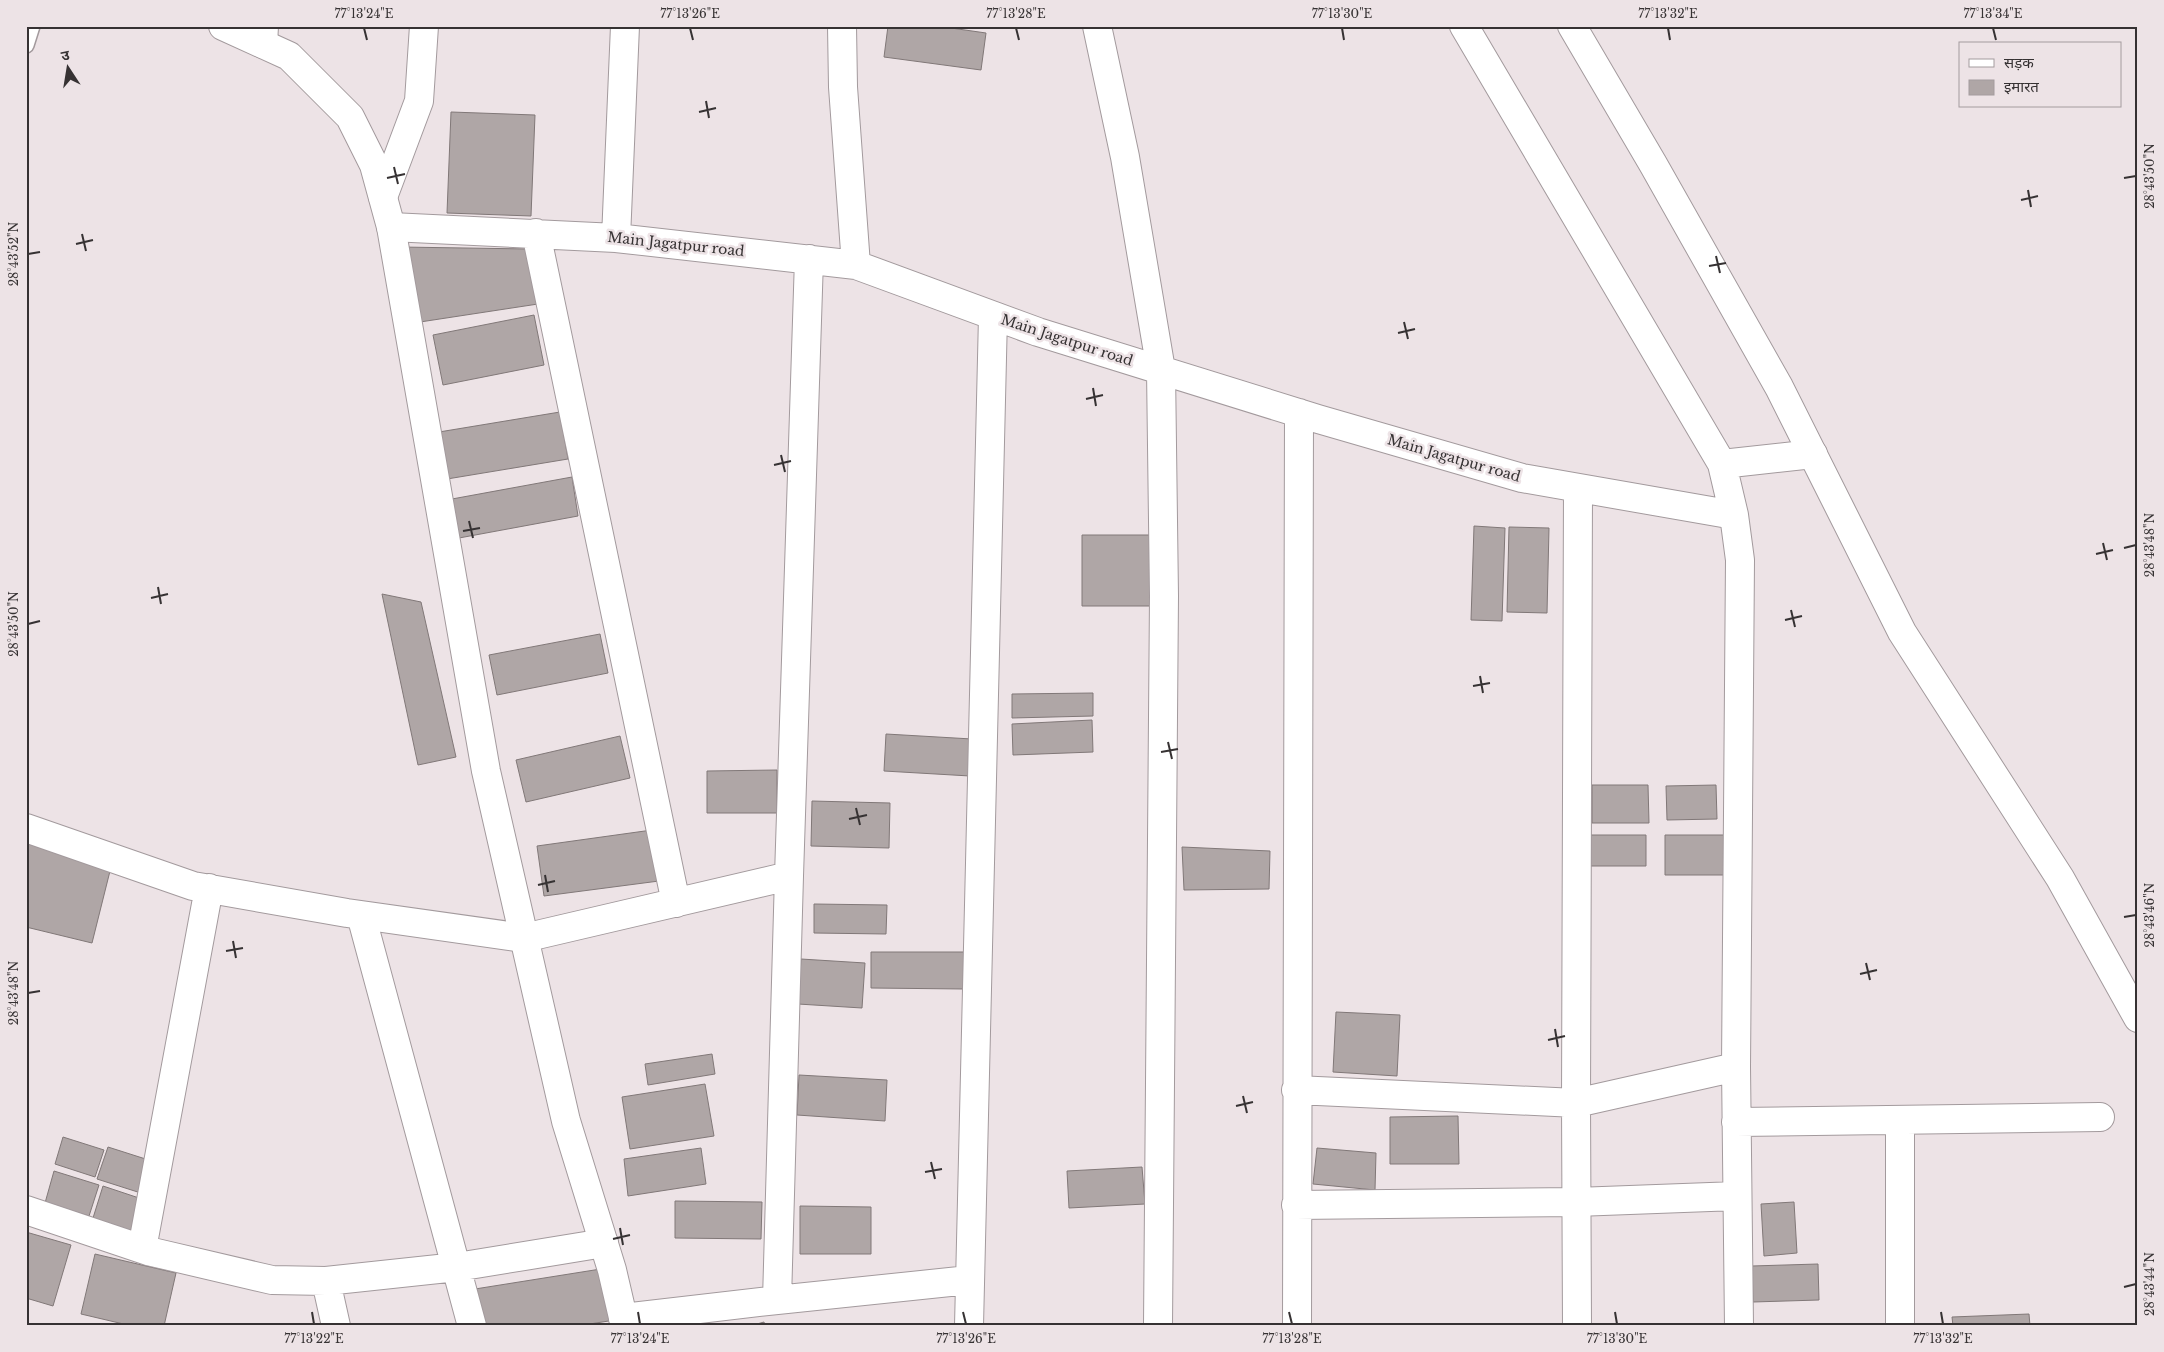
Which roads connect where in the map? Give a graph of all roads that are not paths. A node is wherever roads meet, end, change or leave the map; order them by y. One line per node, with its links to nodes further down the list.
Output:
1 (32, 26): 10 (lane)
2 (223, 26): 9 (street)
3 (424, 26): 11 (street)
4 (625, 26): 14 (street)
5 (842, 26): 16 (street)
6 (1098, 26): 18 (street)
7 (1464, 26): 21 (street)
8 (1572, 26): 20 (street)
9 (264, 35): 11 (street)
10 (26, 45)
11 (383, 197): 12 (street)
12 (391, 227): 13 (street, Main Jagatpur road); 29 (street)
13 (536, 234): 14 (street, Main Jagatpur road); 27 (street)
14 (616, 238): 15 (street, Main Jagatpur road)
15 (809, 259): 16 (street, Main Jagatpur road); 25 (street)
16 (856, 265): 17 (street, Main Jagatpur road)
17 (993, 316): 18 (street, Main Jagatpur road); 45 (street)
18 (1161, 370): 19 (street, Main Jagatpur road); 51 (street)
19 (1299, 413): 22 (street, Main Jagatpur road); 32 (street)
20 (1813, 454): 21 (street); 30 (street)
21 (1722, 464): 23 (street)
22 (1578, 490): 23 (street, Main Jagatpur road); 33 (street)
23 (1734, 515): 31 (street)
24 (26, 828): 26 (street)
25 (789, 876): 27 (street); 46 (street)
26 (209, 888): 28 (street); 42 (street)
27 (676, 903): 29 (street)
28 (361, 914): 29 (street); 43 (street)
29 (524, 938): 41 (street)
30 (2138, 1018)
31 (1736, 1067): 33 (street); 36 (street)
32 (1296, 1090): 33 (street); 39 (street)
33 (1576, 1103): 38 (street)
34 (2100, 1117): 35 (street)
35 (1900, 1120): 36 (street); 55 (street)
36 (1736, 1122): 37 (street)
37 (1737, 1196): 38 (street); 54 (street)
38 (1576, 1202): 39 (street); 53 (street)
39 (1296, 1206): 52 (street)
40 (26, 1210): 42 (street)
41 (604, 1243): 43 (street); 47 (street)
42 (142, 1248): 44 (street)
43 (457, 1267): 44 (street); 49 (street)
44 (326, 1280): 48 (street)
45 (969, 1280): 46 (street); 50 (street)
46 (777, 1300): 47 (street)
47 (624, 1322)
48 (336, 1326)
49 (472, 1326)
50 (969, 1326)
51 (1158, 1326)
52 (1296, 1326)
53 (1577, 1326)
54 (1739, 1326)
55 (1900, 1326)

